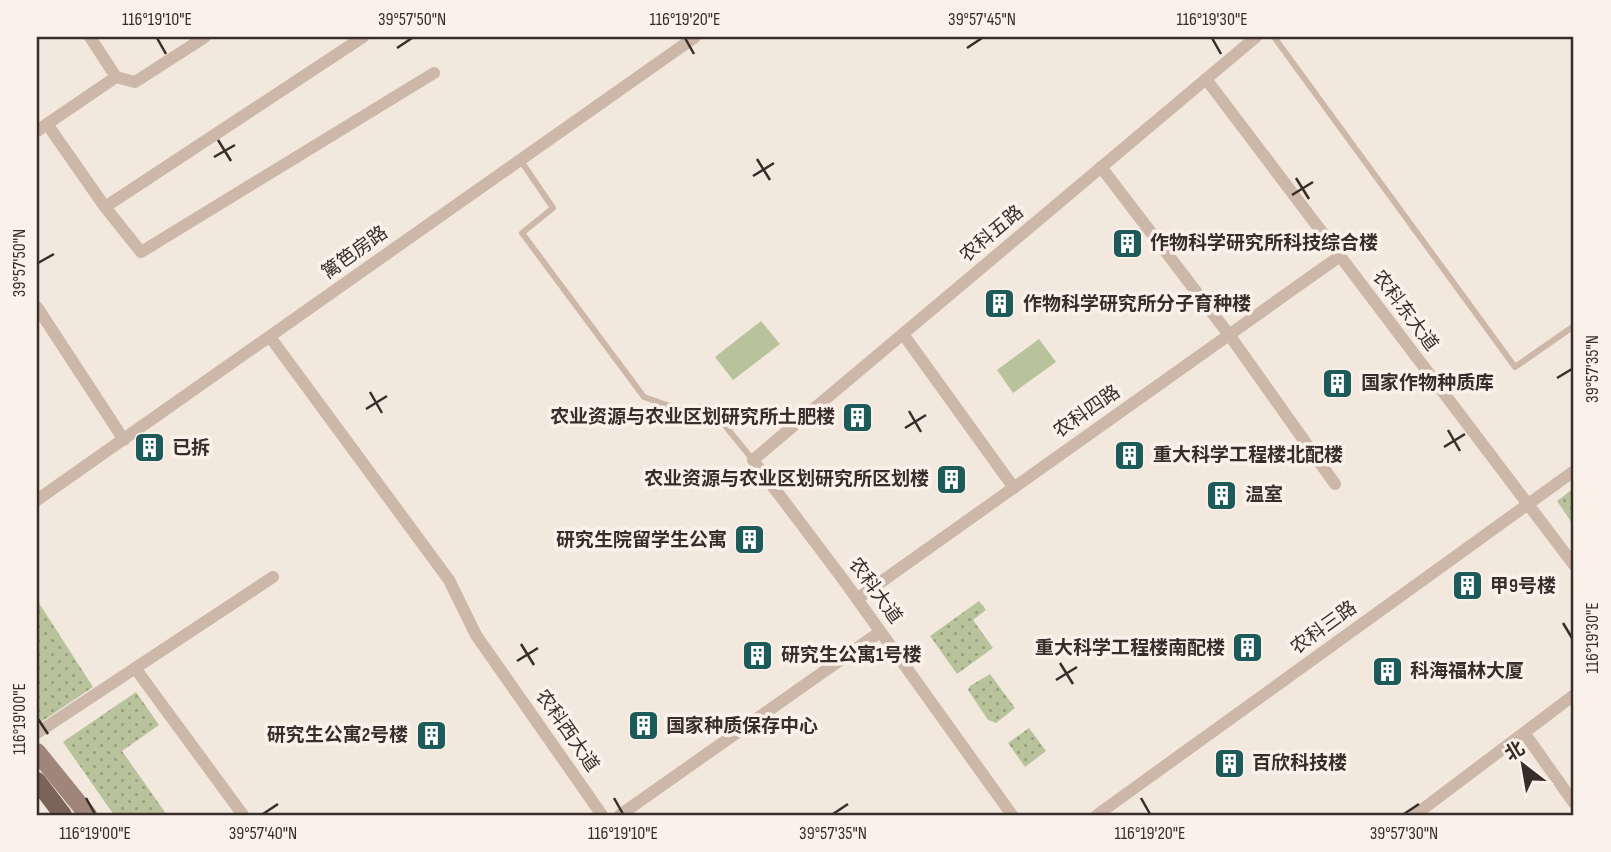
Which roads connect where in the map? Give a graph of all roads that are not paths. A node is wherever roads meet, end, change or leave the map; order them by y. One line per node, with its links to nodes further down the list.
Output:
1 (90, 37): 8 (street)
2 (205, 37): 8 (street)
3 (363, 37): 13 (street)
4 (695, 37): 11 (street, 篱笆房路)
5 (1256, 37): 9 (street, 农科五路)
6 (1274, 37): 16 (lane)
7 (434, 73): 13 (street)
8 (117, 77): 10 (street)
9 (1206, 79): 12 (street, 农科五路); 14 (street, 农科东大道)
10 (42, 128): 13 (street)
11 (519, 159): 19 (street, 篱笆房路); 21 (lane)
12 (1101, 167): 17 (street, 农科五路); 18 (street)
13 (106, 207)
14 (1340, 256): 18 (street, 农科四路); 26 (street, 农科东大道)
15 (37, 307): 20 (street)
16 (1574, 326)
17 (902, 334): 21 (street, 农科五路); 24 (street)
18 (1230, 336): 23 (street); 24 (street, 农科四路)
19 (270, 337): 20 (street, 篱笆房路); 41 (street, 农科西大道)
20 (124, 440): 25 (street, 篱笆房路)
21 (753, 460): 29 (street, 农科大道)
22 (1574, 471): 26 (street, 农科三路)
23 (1335, 484)
24 (1014, 488): 29 (street, 农科四路)
25 (37, 500)
26 (1527, 505): 27 (street, 农科东大道); 44 (street, 农科三路)
27 (1574, 565)
28 (273, 577): 31 (street)
29 (857, 599): 30 (street, 农科大道)
30 (880, 632): 42 (street); 43 (street, 农科大道)
31 (135, 668): 33 (street); 40 (street)
32 (1574, 695): 34 (street)
33 (37, 733)
34 (1525, 734): 37 (street); 45 (street)
35 (37, 752): 39 (street)
36 (37, 781): 38 (main road)
37 (1574, 803)
38 (63, 815)
39 (89, 815)
40 (243, 815)
41 (602, 815)
42 (620, 815)
43 (1012, 815)
44 (1097, 815)
45 (1415, 815)

